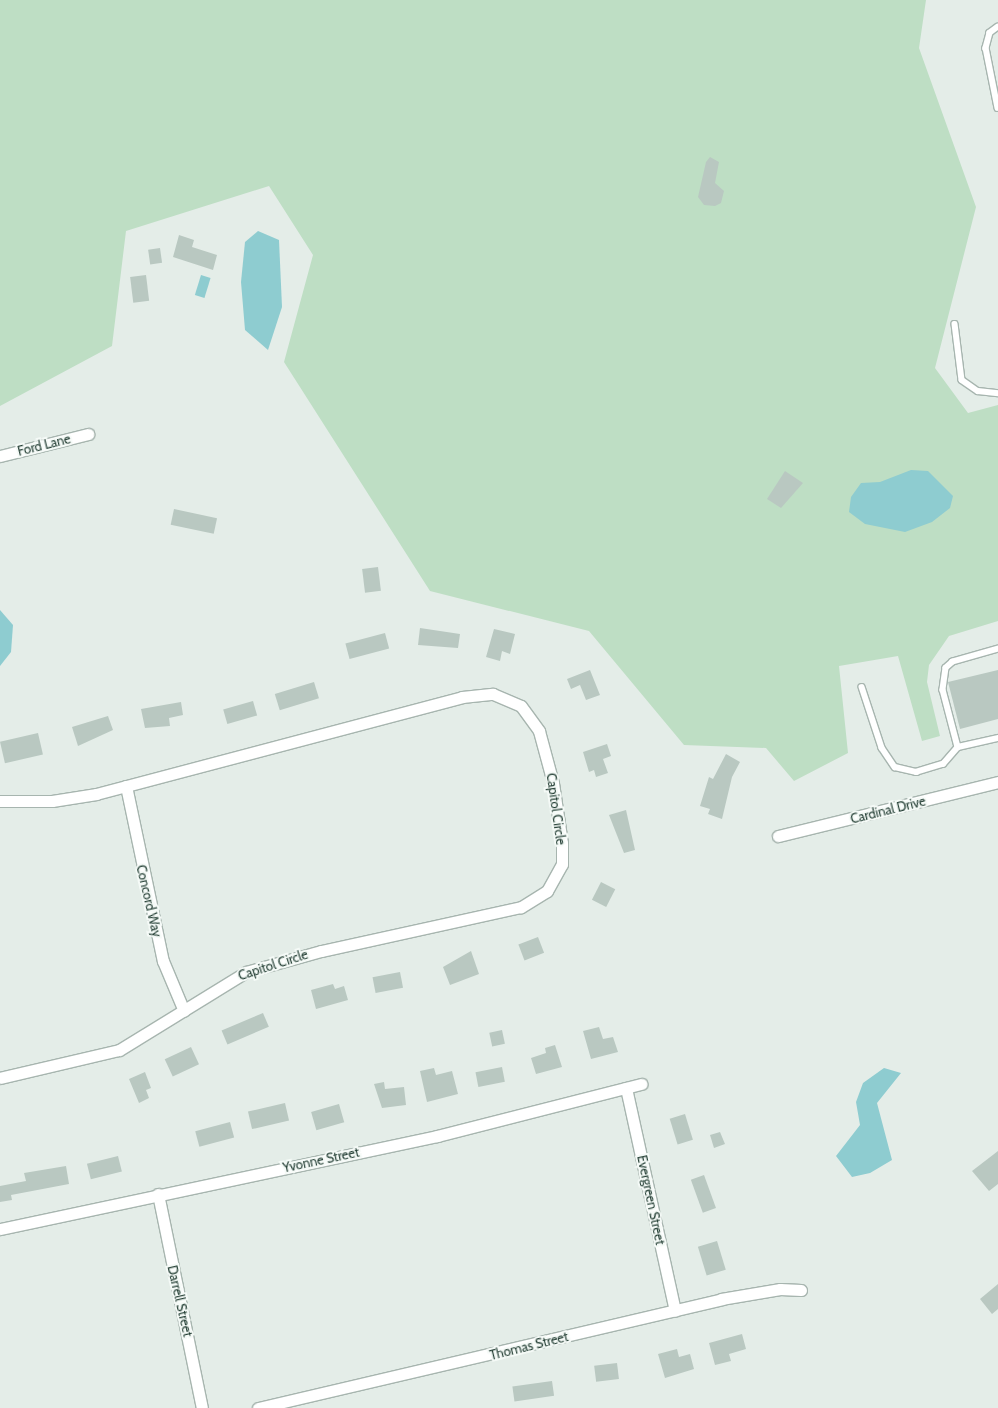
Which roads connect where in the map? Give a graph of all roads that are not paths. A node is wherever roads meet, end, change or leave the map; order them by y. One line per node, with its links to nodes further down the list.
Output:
1 (998, 27): 2 (lane)
2 (998, 108)
3 (954, 324): 4 (lane)
4 (998, 393)
5 (88, 434): 6 (street, Ford Lane)
6 (0, 456)
7 (998, 649): 10 (lane)
8 (862, 687): 10 (lane)
9 (998, 738): 10 (lane)
10 (958, 747)
11 (998, 782): 14 (street, Cardinal Drive)
12 (126, 786): 13 (street, Capitol Circle); 15 (street, Concord Way); 15 (street, Capitol Circle)
13 (0, 801)
14 (778, 836)
15 (184, 1011): 16 (street, Capitol Circle)
16 (0, 1078)
17 (641, 1084): 18 (street, Yvonne Street)
18 (626, 1088): 19 (street, Yvonne Street); 22 (street, Evergreen Street)
19 (158, 1194): 20 (street, Yvonne Street); 23 (street, Darrell Street)
20 (0, 1229)
21 (801, 1290): 22 (street, Thomas Street)
22 (675, 1311): 24 (street, Thomas Street)
23 (202, 1408)
24 (258, 1408)

